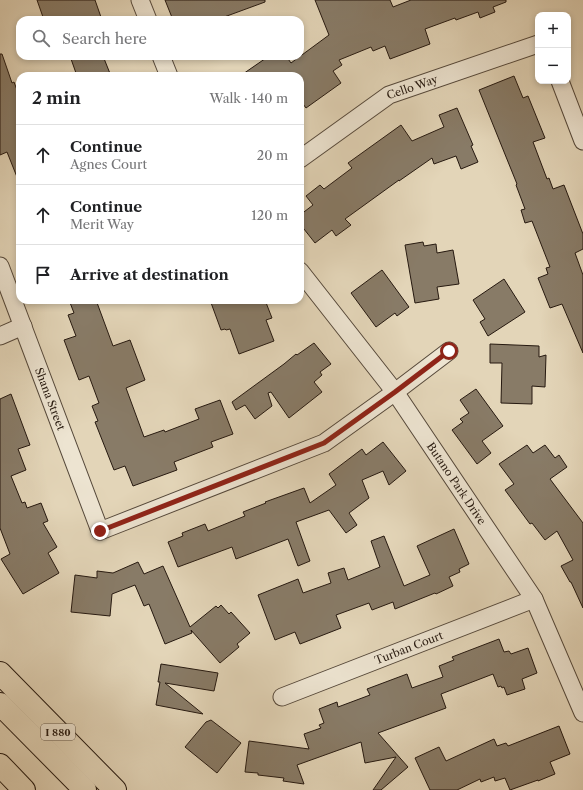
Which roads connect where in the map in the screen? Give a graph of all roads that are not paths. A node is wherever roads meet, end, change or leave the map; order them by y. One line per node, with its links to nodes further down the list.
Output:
1 (140, 0): 2 (street)
2 (146, 16)
3 (535, 45): 8 (street, Cello Way)
4 (163, 60): 5 (street)
5 (167, 72)
6 (561, 84): 7 (street)
7 (583, 141)
8 (304, 156)
9 (0, 266): 11 (street, Shana Street)
10 (304, 276): 14 (street, Butano Park Drive)
11 (23, 326): 12 (street); 14 (street, Shana Street)
12 (0, 336)
13 (449, 351): 14 (street)
14 (395, 392): 15 (street, Butano Park Drive)
15 (534, 599): 17 (street, Turban Court); 19 (street, Butano Park Drive)
16 (0, 673): 23 (highway, I 880)
17 (282, 697)
18 (0, 704): 22 (highway, I 880)
19 (583, 713)
20 (0, 765): 21 (highway)
21 (24, 790)
22 (85, 790)
23 (115, 790)

